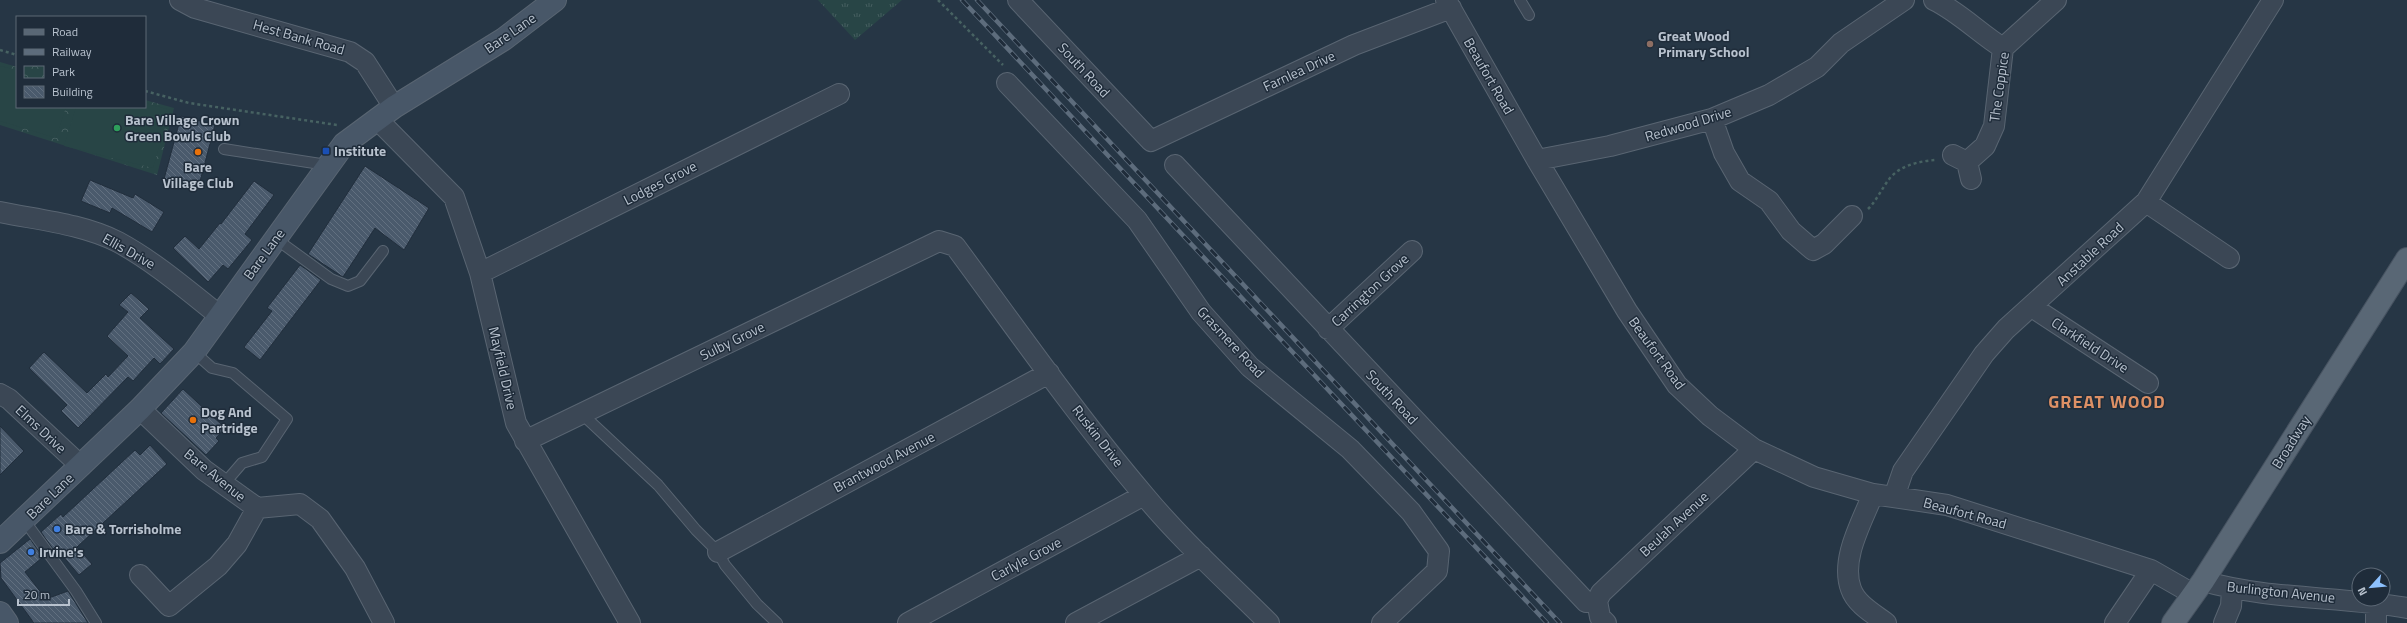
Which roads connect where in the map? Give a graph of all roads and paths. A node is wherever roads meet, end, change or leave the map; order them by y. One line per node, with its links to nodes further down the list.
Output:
1 (180, 0): 11 (street, Hest Bank Road)
2 (556, 0): 19 (main road, Bare Lane)
3 (938, 0): 16 (path)
4 (1520, 0): 12 (lane)
5 (1904, 0): 20 (street, Redwood Drive)
6 (1934, 0): 13 (street)
7 (2056, 0): 13 (street, The Coppice)
8 (2273, 0): 27 (street, Anstable Road)
9 (1024, 2): 21 (street, South Road)
10 (1449, 4): 21 (street, Farnlea Drive); 23 (street, Beaufort Road)
11 (234, 9): 19 (street, Hest Bank Road)
12 (1529, 15)
13 (2003, 48): 26 (street, The Coppice)
14 (0, 50): 15 (path)
15 (16, 55)
16 (1008, 83): 75 (street, Grasmere Road)
17 (146, 91): 19 (path)
18 (839, 94): 36 (street, Lodges Grove)
19 (378, 118): 24 (main road, Bare Lane); 36 (street, Mayfield Drive)
20 (1712, 119): 23 (street, Redwood Drive); 29 (street)
21 (1151, 140)
22 (224, 150): 24 (lane)
23 (1537, 160): 47 (street, Beaufort Road)
24 (327, 165): 30 (main road, Bare Lane)
25 (1175, 165): 39 (street, South Road)
26 (1964, 165): 29 (path)
27 (2146, 202): 34 (street); 37 (street, Anstable Road)
28 (0, 212): 38 (street, Ellis Drive)
29 (1852, 216)
30 (276, 239): 32 (lane); 38 (main road, Bare Lane)
31 (939, 241): 41 (street, Ruskin Drive); 45 (street, Sulby Grove)
32 (383, 251)
33 (1412, 251): 39 (street, Carrington Grove)
34 (2229, 258)
35 (2407, 259): 59 (main road, Broadway)
36 (480, 273): 46 (street, Mayfield Drive)
37 (2032, 307): 42 (street, Clarkfield Drive); 52 (street, Anstable Road)
38 (220, 316): 40 (main road, Bare Lane)
39 (1328, 329): 62 (street, South Road)
40 (194, 352): 44 (main road, Bare Lane); 49 (lane)
41 (1049, 373): 51 (street, Ruskin Drive); 55 (street, Brantwood Avenue)
42 (2148, 382)
43 (0, 394): 48 (street, Elms Drive)
44 (140, 409): 48 (main road, Bare Lane); 49 (street, Bare Avenue)
45 (581, 413): 46 (street, Sulby Grove); 55 (lane)
46 (525, 441): 70 (street, Mayfield Drive)
47 (1754, 449): 50 (street, Beaufort Road); 62 (street, Beulah Avenue)
48 (81, 466): 54 (main road, Bare Lane)
49 (223, 485): 53 (street, Bare Avenue)
50 (1873, 494): 52 (street, Beaufort Road); 77 (street)
51 (1144, 495): 56 (street, Ruskin Drive); 72 (street, Carlyle Grove)
52 (1894, 496): 57 (street, Beaufort Road)
53 (257, 508): 58 (street); 69 (street, Bare Avenue)
54 (9, 531): 68 (lane)
55 (718, 552): 71 (lane)
56 (1201, 556): 73 (street); 74 (street, Ruskin Drive)
57 (2151, 570): 59 (street, Beaufort Road); 78 (street)
58 (140, 574)
59 (2198, 588): 60 (street, Burlington Avenue); 79 (main road, Broadway)
60 (2232, 589): 61 (street, Burlington Avenue); 80 (street)
61 (2351, 600)
62 (1597, 601): 76 (street)
63 (2391, 605): 65 (street, Burlington Avenue)
64 (2376, 607): 81 (street)
65 (2407, 608)
66 (0, 613): 67 (main road)
67 (7, 623)
68 (96, 623)
69 (384, 623)
70 (630, 623)
71 (777, 623)
72 (908, 623)
73 (1076, 623)
74 (1269, 623)
75 (1382, 623)
76 (1606, 623)
77 (1886, 623)
78 (2115, 623)
79 (2173, 623)
80 (2224, 623)
81 (2376, 623)

